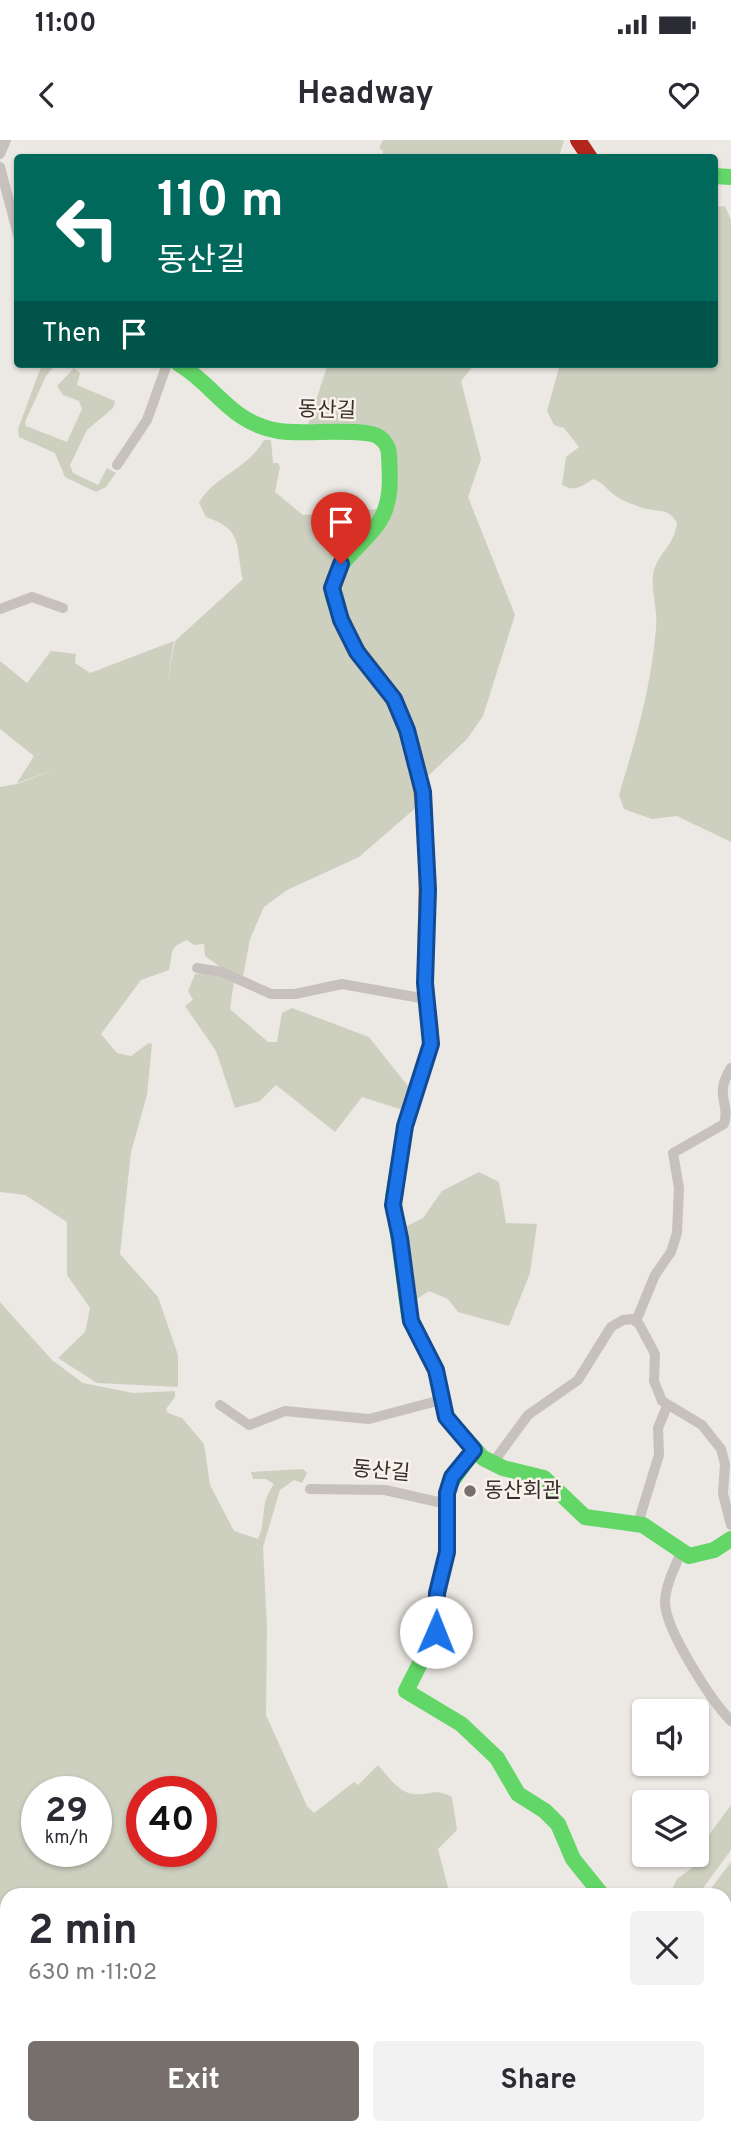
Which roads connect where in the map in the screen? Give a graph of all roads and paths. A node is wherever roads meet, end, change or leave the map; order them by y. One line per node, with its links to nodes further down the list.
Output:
1 (6, 140): 2 (street)
2 (0, 154)
3 (0, 167): 4 (street)
4 (14, 220)
5 (166, 368): 7 (street)
6 (185, 368): 11 (street, 동산길)
7 (117, 466)
8 (63, 608): 9 (street)
9 (0, 609)
10 (197, 968): 11 (street)
11 (426, 999): 14 (street, 동산길)
12 (731, 1068): 13 (street)
13 (636, 1321): 16 (street); 18 (street)
14 (441, 1401): 15 (street); 17 (street, 동산길)
15 (220, 1405)
16 (667, 1406): 21 (street); 22 (street)
17 (474, 1450): 18 (street, 동산길); 20 (street)
18 (492, 1464): 21 (street, 동산길)
19 (310, 1489): 20 (street, 동산길)
20 (447, 1504): 26 (street)
21 (638, 1523): 24 (street, 동산길)
22 (731, 1525)
23 (731, 1539): 24 (street)
24 (681, 1552): 25 (street)
25 (731, 1721)
26 (596, 1888)

